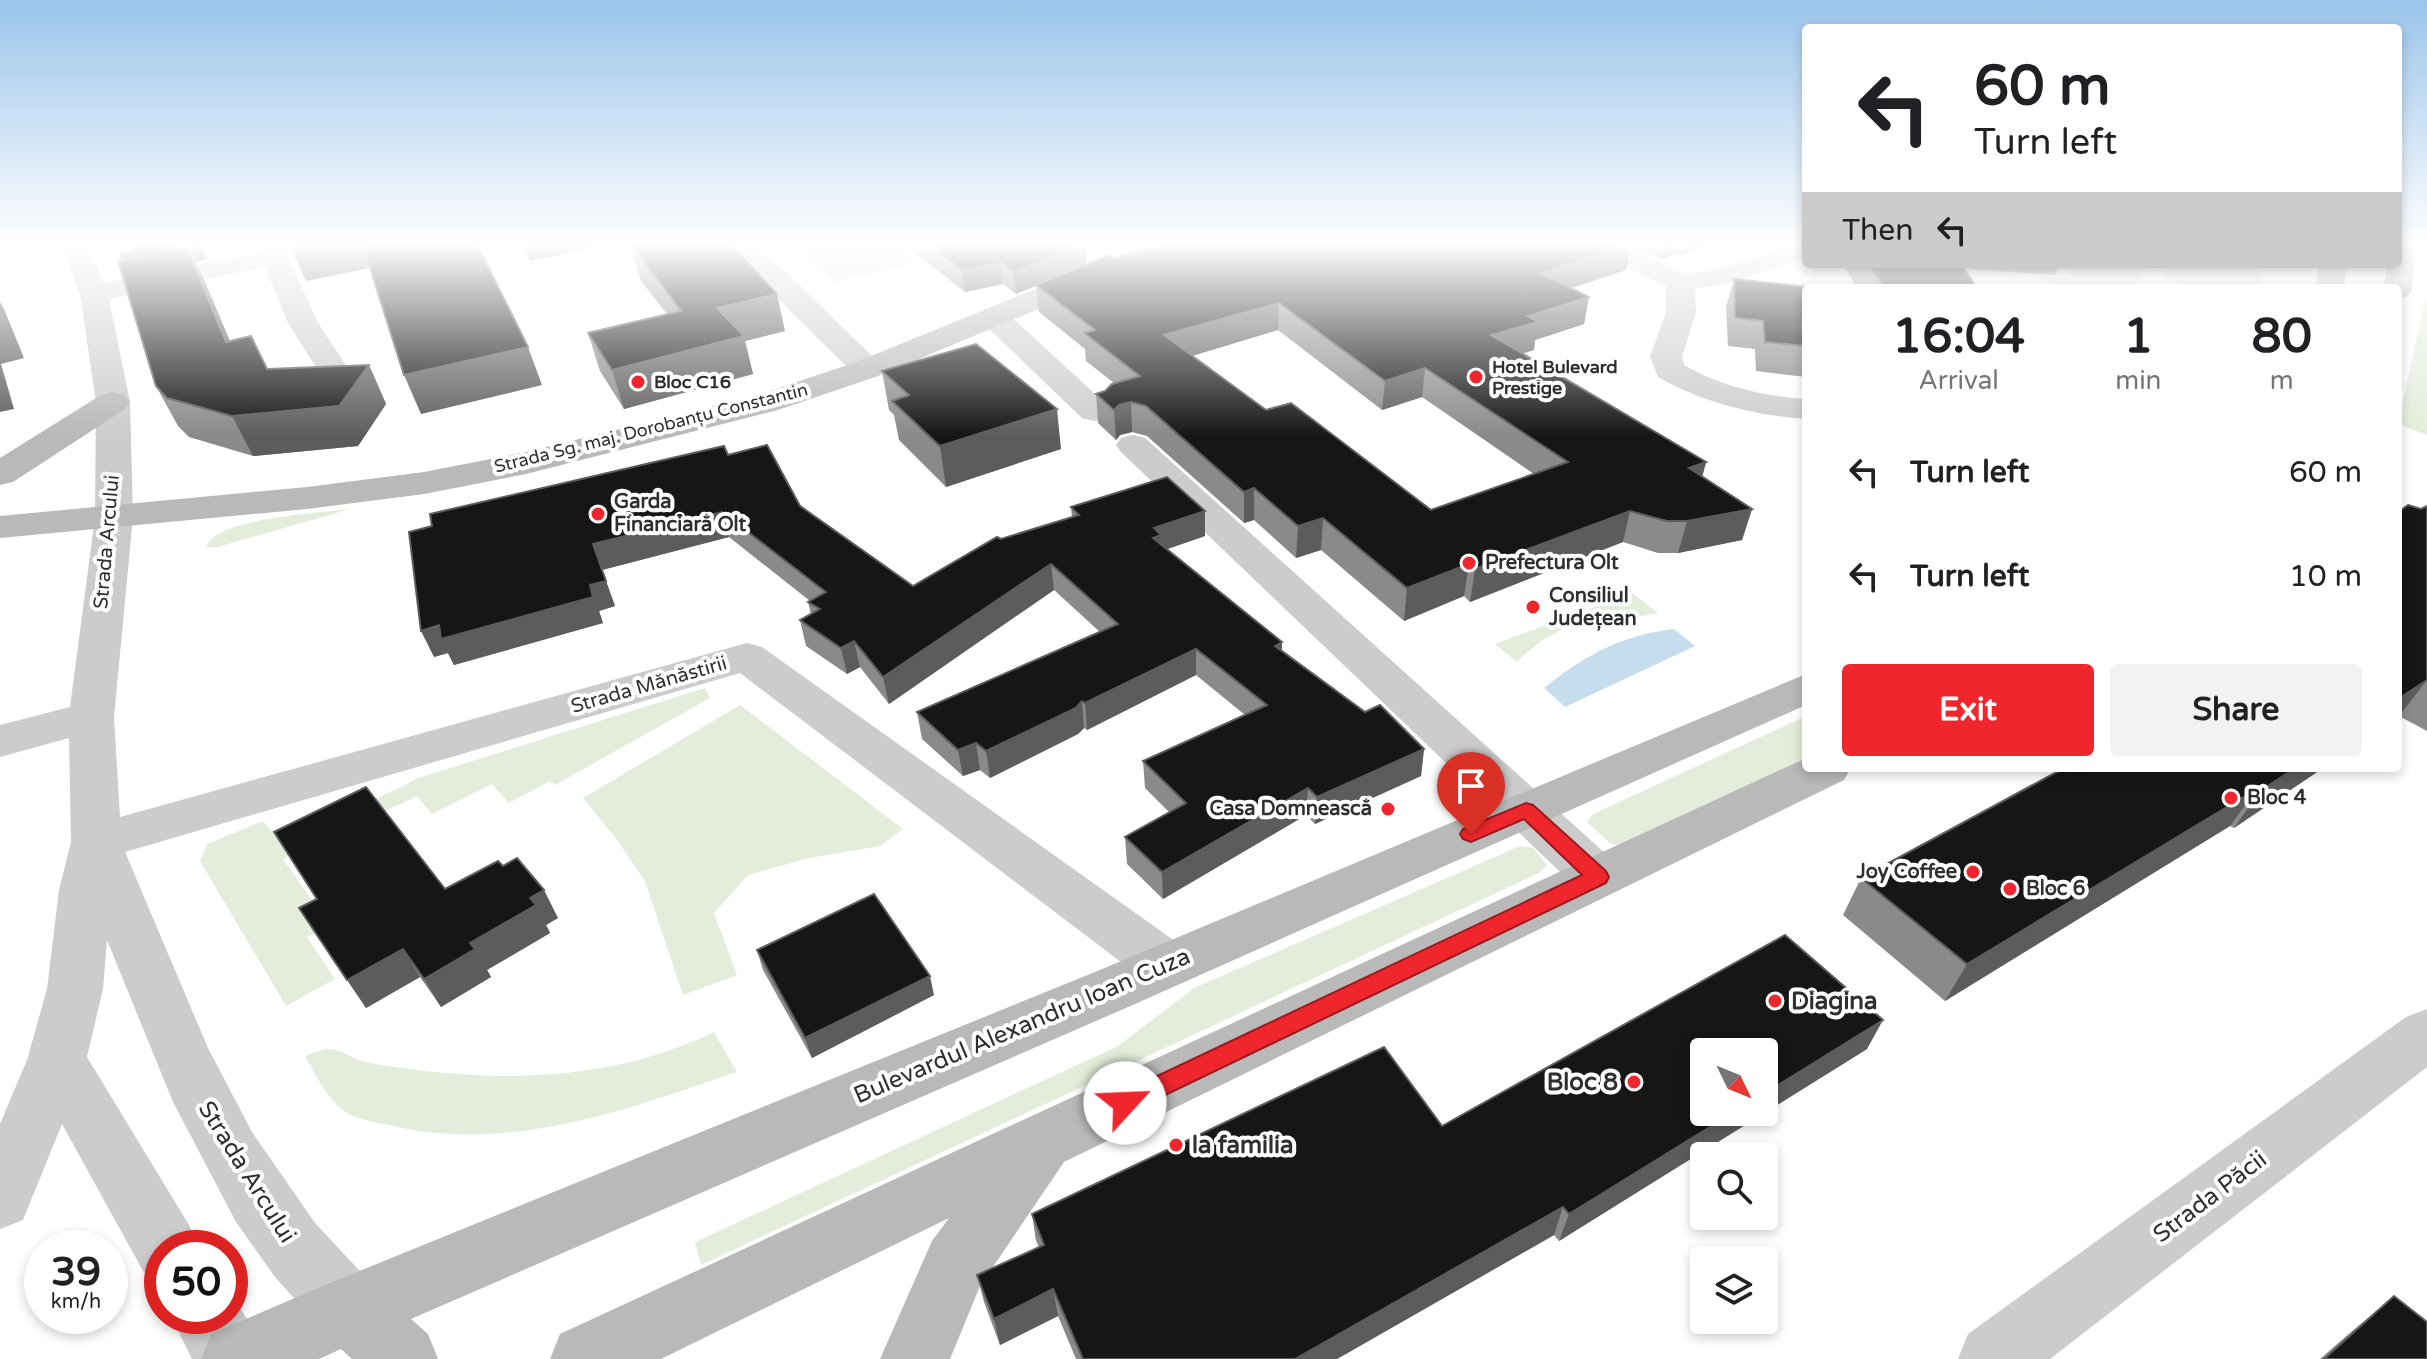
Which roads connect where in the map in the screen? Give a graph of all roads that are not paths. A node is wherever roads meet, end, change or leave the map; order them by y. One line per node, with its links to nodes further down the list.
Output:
1 (97, 309): 9 (street, Strada Arcului)
2 (297, 309): 8 (street)
3 (807, 309): 7 (street)
4 (1015, 309): 6 (main road, Strada Sg. maj. Dorobanțu Constantin)
5 (1681, 309): 10 (street)
6 (995, 318): 7 (main road, Strada Sg. maj. Dorobanțu Constantin); 11 (street)
7 (867, 369): 14 (main road, Strada Sg. maj. Dorobanțu Constantin)
8 (341, 382)
9 (113, 402): 13 (main road); 14 (street, Strada Arcului)
10 (1802, 409)
11 (1094, 411)
12 (1133, 445): 20 (street)
13 (0, 474)
14 (114, 517): 15 (main road); 17 (street, Strada Arcului)
15 (0, 527)
16 (1802, 690): 20 (main road, Bulevardul Alexandru Ioan Cuza)
17 (91, 717): 18 (street); 21 (street, Strada Arcului)
18 (0, 741)
19 (1819, 772): 22 (main road)
20 (1526, 810): 22 (street); 23 (main road, Bulevardul Alexandru Ioan Cuza)
21 (96, 842): 23 (street, Strada Mănăstirii); 25 (street, Strada Arcului); 29 (street, Strada Arcului)
22 (1598, 877): 26 (main road)
23 (1166, 965): 29 (main road, Bulevardul Alexandru Ioan Cuza)
24 (2427, 1034): 35 (street, Strada Păcii)
25 (57, 1060): 27 (street, Strada Arcului); 28 (street)
26 (1042, 1142): 33 (main road); 34 (main road)
27 (0, 1199)
28 (156, 1230)
29 (349, 1309): 31 (main road, Bulevardul Alexandru Ioan Cuza); 32 (main road)
30 (218, 1334): 31 (street)
31 (234, 1359)
32 (403, 1359)
33 (585, 1359)
34 (915, 1359)
35 (1993, 1359)

